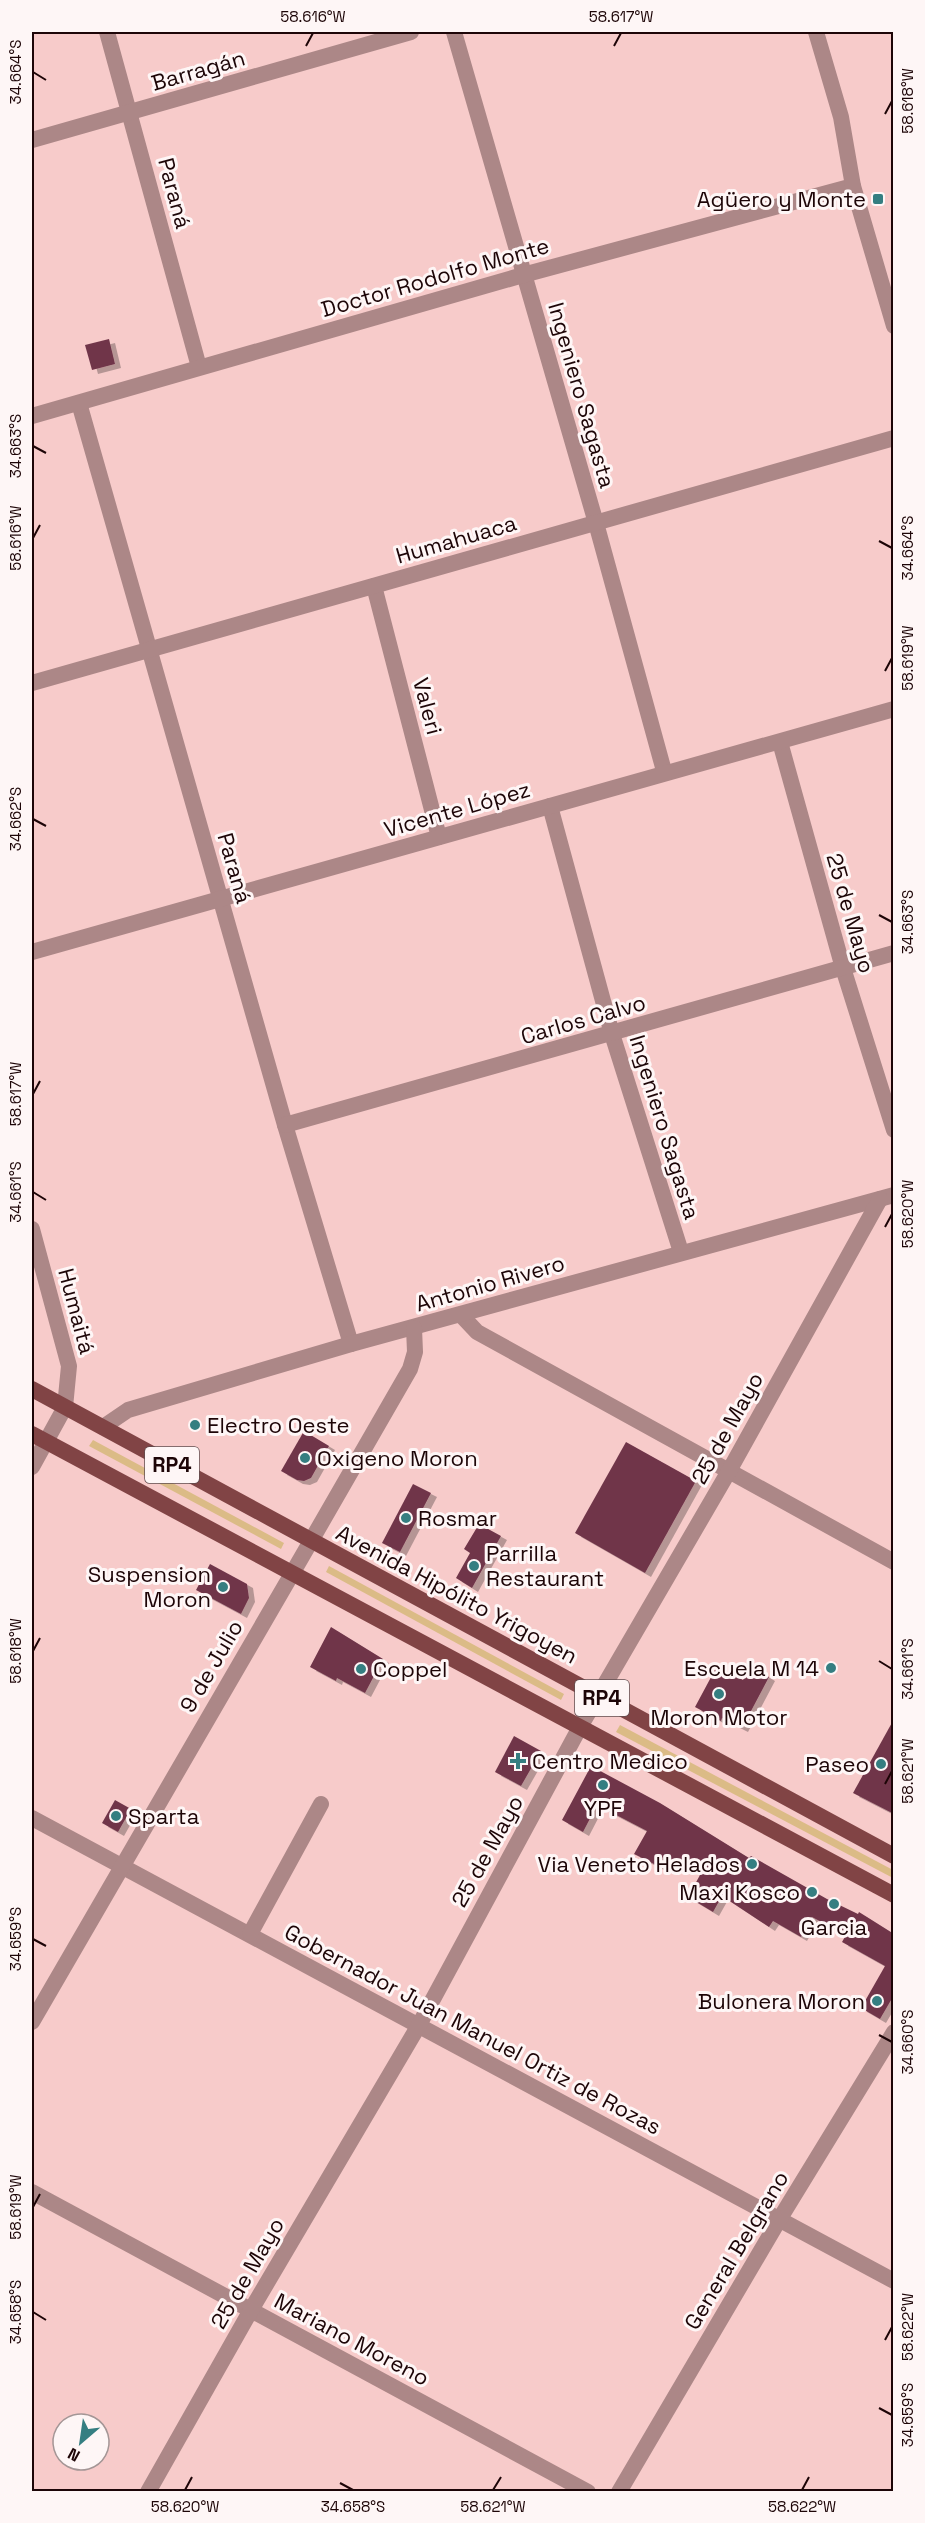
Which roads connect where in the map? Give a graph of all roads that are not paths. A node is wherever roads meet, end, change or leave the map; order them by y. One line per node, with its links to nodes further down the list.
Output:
1 (107, 32): 5 (street, Paraná)
2 (411, 32): 5 (street, Barragán)
3 (454, 32): 8 (street, Ingeniero Sagasta)
4 (816, 32): 7 (street)
5 (130, 114): 6 (street, Barragán); 10 (street, Paraná)
6 (32, 140)
7 (853, 186): 8 (street, Doctor Rodolfo Monte); 9 (street)
8 (523, 275): 10 (street, Doctor Rodolfo Monte); 14 (street, Ingeniero Sagasta)
9 (893, 326)
10 (199, 367): 11 (street, Doctor Rodolfo Monte)
11 (80, 404): 12 (street, Doctor Rodolfo Monte); 16 (street, Paraná)
12 (32, 417)
13 (894, 438): 14 (street, Humahuaca)
14 (596, 523): 15 (street, Humahuaca); 20 (street, Ingeniero Sagasta)
15 (374, 586): 16 (street, Humahuaca); 22 (street, Valeri)
16 (149, 650): 17 (street, Humahuaca); 23 (street, Paraná)
17 (32, 683)
18 (894, 709): 19 (street, Vicente López)
19 (780, 742): 20 (street, Vicente López); 26 (street, 25 de Mayo)
20 (664, 771): 21 (street, Vicente López)
21 (550, 806): 22 (street, Vicente López); 27 (street, Ingeniero Sagasta)
22 (439, 837): 23 (street, Vicente López)
23 (220, 899): 24 (street, Vicente López); 28 (street, Paraná)
24 (32, 952)
25 (894, 954): 26 (street, Carlos Calvo)
26 (843, 968): 27 (street, Carlos Calvo); 29 (street, 25 de Mayo)
27 (612, 1034): 28 (street, Carlos Calvo); 32 (street, Ingeniero Sagasta)
28 (285, 1125): 35 (street, Paraná)
29 (894, 1130)
30 (887, 1197): 32 (street, Antonio Rivero); 41 (street, 25 de Mayo)
31 (32, 1229): 37 (street, Humaitá)
32 (681, 1252): 33 (street, Antonio Rivero)
33 (461, 1315): 34 (street, Antonio Rivero); 41 (street)
34 (414, 1328): 35 (street, Antonio Rivero); 42 (street, 9 de Julio)
35 (351, 1344): 38 (street, Antonio Rivero)
36 (32, 1389): 37 (main road, Avenida Hipólito Yrigoyen / RP4)
37 (65, 1407): 38 (main road, Avenida Hipólito Yrigoyen / RP4); 39 (street)
38 (103, 1427): 42 (main road, Avenida Hipólito Yrigoyen / RP4)
39 (39, 1438): 40 (street); 44 (main road, RP4)
40 (32, 1467)
41 (729, 1471): 43 (street); 45 (street, 25 de Mayo)
42 (311, 1541): 44 (street, 9 de Julio); 45 (main road, Avenida Hipólito Yrigoyen / RP4)
43 (894, 1562)
44 (293, 1572): 46 (main road, RP4); 50 (street, 9 de Julio)
45 (599, 1696): 46 (street, 25 de Mayo); 49 (main road, Avenida Hipólito Yrigoyen / RP4)
46 (580, 1727): 51 (main road, RP4); 54 (street, 25 de Mayo)
47 (321, 1804): 52 (street)
48 (32, 1818): 50 (street, Gobernador Juan Manuel Ortiz de Rozas)
49 (894, 1856)
50 (121, 1866): 52 (street, Gobernador Juan Manuel Ortiz de Rozas); 53 (street, 9 de Julio)
51 (894, 1895)
52 (250, 1934): 54 (street, Gobernador Juan Manuel Ortiz de Rozas)
53 (32, 2022)
54 (418, 2025): 57 (street, Gobernador Juan Manuel Ortiz de Rozas); 59 (street, 25 de Mayo)
55 (894, 2032): 57 (street, General Belgrano)
56 (32, 2192): 59 (street, Mariano Moreno)
57 (779, 2220): 58 (street, Gobernador Juan Manuel Ortiz de Rozas); 62 (street, General Belgrano)
58 (894, 2281)
59 (251, 2310): 60 (street, 25 de Mayo); 61 (street, Mariano Moreno)
60 (148, 2492)
61 (588, 2492)
62 (619, 2492)

